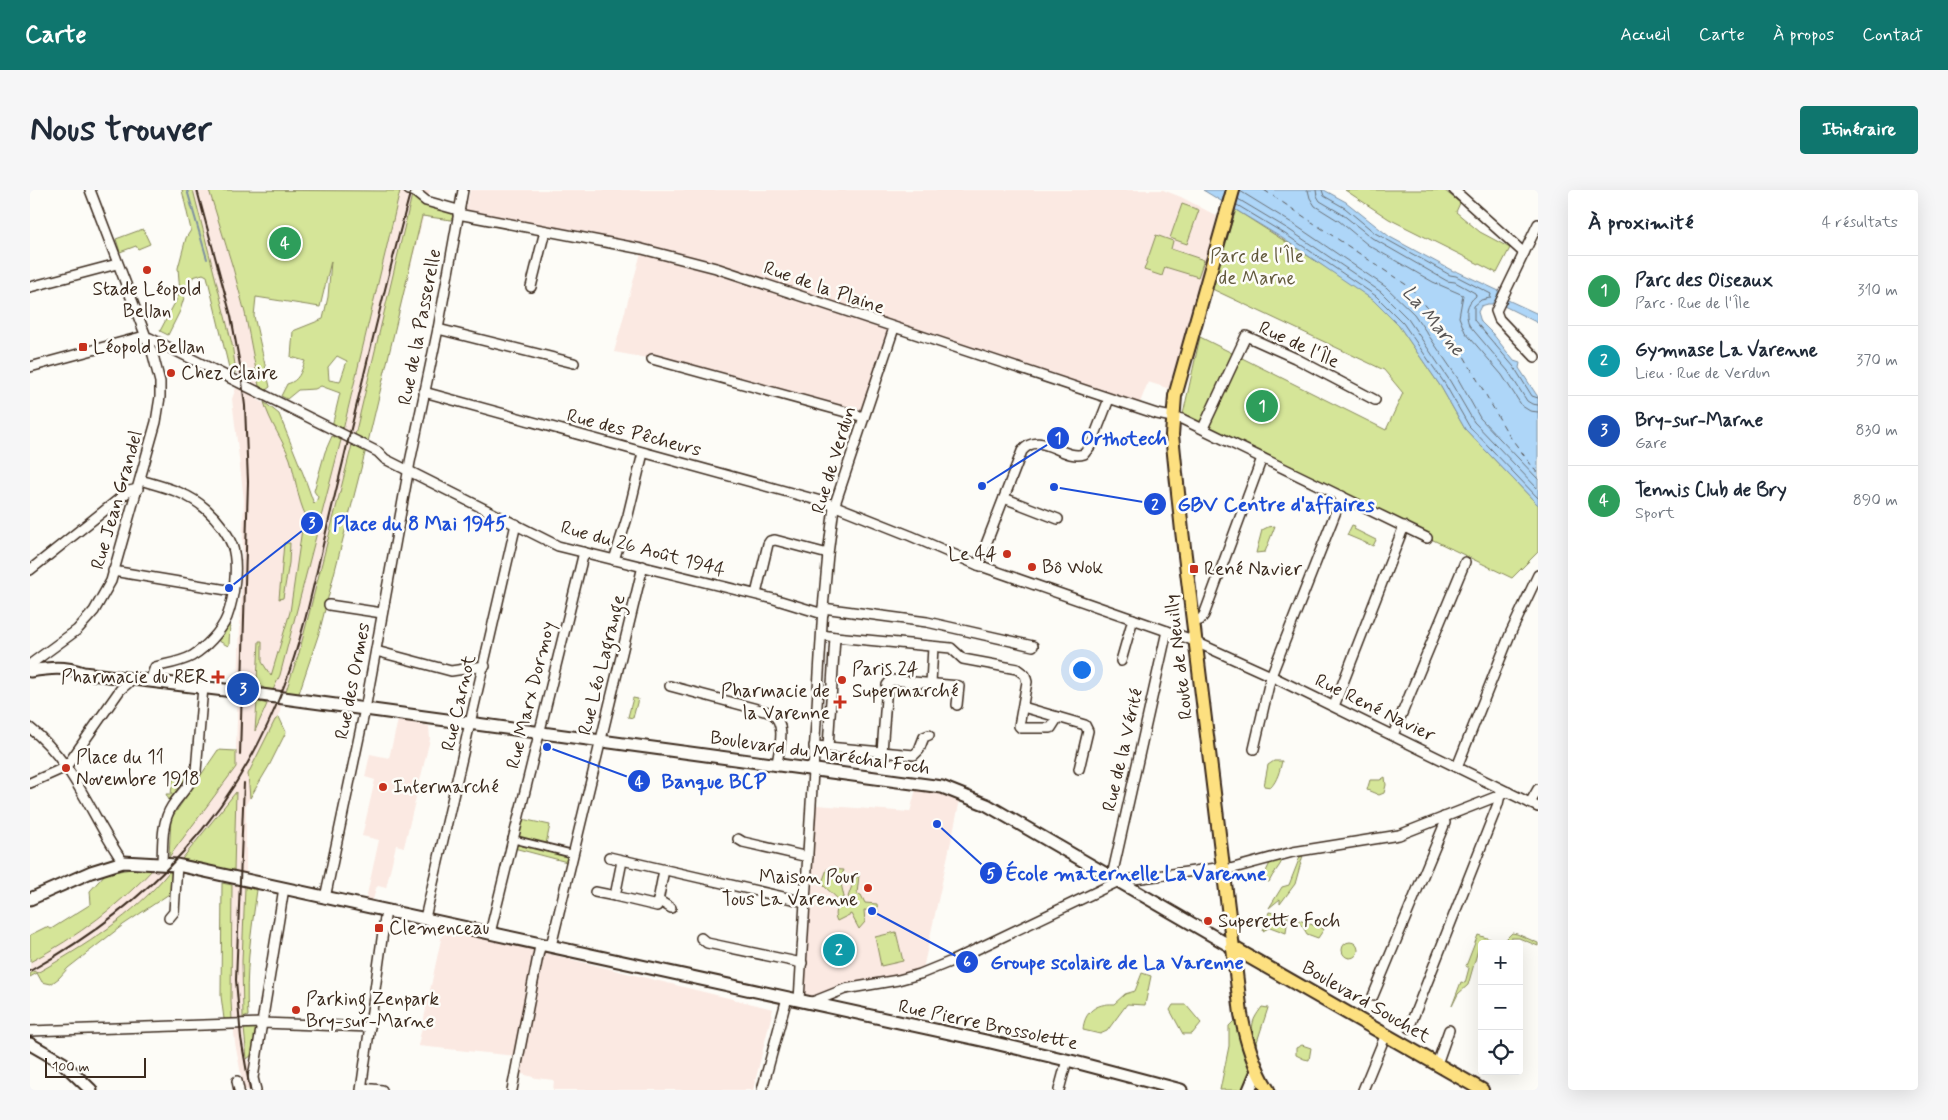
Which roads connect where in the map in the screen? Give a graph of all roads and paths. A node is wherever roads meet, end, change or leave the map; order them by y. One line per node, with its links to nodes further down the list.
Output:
1 (90, 190): 10 (street)
2 (409, 190): 6 (street, Rue de la Plaine)
3 (463, 190): 6 (street, Rue de la Passerelle)
4 (1233, 190): 24 (main road, Route de Neuilly)
5 (1454, 190): 9 (street)
6 (458, 212): 8 (street, Rue de la Plaine); 14 (street, Rue de la Passerelle)
7 (1538, 224): 9 (street)
8 (545, 231): 12 (street); 13 (street, Rue de la Plaine)
9 (1524, 253): 16 (street)
10 (117, 264): 11 (street); 15 (street)
11 (30, 287)
12 (531, 287)
13 (894, 328): 21 (street, Rue de la Plaine); 23 (street, Rue de Verdun)
14 (438, 329): 18 (street); 20 (street, Rue de la Passerelle)
15 (147, 338): 19 (street); 28 (street, Rue du 26 Août 1944); 29 (street, Rue Jean Grandel)
16 (1535, 358)
17 (652, 360): 23 (street)
18 (574, 363)
19 (30, 367)
20 (424, 392): 26 (street, Rue des Pêcheurs); 28 (street, Rue de la Passerelle)
21 (1109, 399): 24 (street, Rue de la Plaine); 31 (street)
22 (1375, 400): 25 (street, Rue de l'Île)
23 (864, 417): 32 (street, Rue de Verdun)
24 (1172, 418): 25 (street, Rue de la Plaine); 52 (main road, Route de Neuilly)
25 (1203, 428): 27 (street, Rue de la Plaine)
26 (643, 453): 32 (street, Rue des Pêcheurs); 39 (street)
27 (1262, 458): 30 (street, Rue de la Plaine); 52 (street)
28 (409, 469): 34 (street, Rue du 26 Août 1944); 50 (street, Rue des Ormes)
29 (139, 484): 43 (street); 44 (street, Rue Jean Grandel); 46 (street)
30 (1342, 496): 35 (street, Rue de la Plaine); 65 (street)
31 (1004, 498): 33 (street); 41 (street)
32 (834, 507): 38 (street, Rue de Verdun); 41 (street, Rue des Pêcheurs)
33 (1058, 519)
34 (516, 524): 37 (street, Rue du 26 Août 1944); 62 (street, Rue Carnot)
35 (1404, 526): 36 (street, Rue de la Plaine); 74 (street)
36 (1427, 538)
37 (584, 552): 39 (street, Rue du 26 Août 1944); 80 (street, Rue Marx Dormoy)
38 (828, 554): 47 (street); 49 (street, Rue de Verdun)
39 (614, 560): 42 (street, Rue du 26 Août 1944)
40 (1465, 562): 82 (street)
41 (978, 565): 51 (street, Rue René Navier)
42 (643, 566): 47 (street, Rue du 26 Août 1944); 83 (street, Rue Léo Lagrange)
43 (30, 570)
44 (113, 571): 46 (street); 59 (street, Rue Jean Grandel)
45 (1538, 575): 90 (street)
46 (232, 590): 66 (street)
47 (756, 594): 49 (street, Rue du 26 Août 1944)
48 (329, 605): 50 (street)
49 (823, 611): 54 (street, Rue de Verdun); 57 (street, Rue du 26 Août 1944)
50 (382, 613): 60 (street, Rue des Ormes)
51 (1133, 619): 53 (street, Rue René Navier); 61 (street)
52 (1194, 622): 56 (main road, Route de Neuilly)
53 (1167, 631): 56 (street, Rue René Navier); 109 (street, Rue de la Vérité)
54 (822, 635): 55 (street); 84 (street, Rue de Verdun)
55 (835, 637): 58 (street); 85 (street)
56 (1196, 642): 65 (street, Rue René Navier); 107 (main road, Route de Neuilly)
57 (1033, 646)
58 (933, 647): 68 (street); 75 (street)
59 (50, 651): 63 (street); 64 (street, Rue Jean Grandel)
60 (376, 651): 62 (street); 76 (street, Rue des Ormes)
61 (1121, 661)
62 (485, 666): 78 (street, Rue Carnot)
63 (55, 668): 64 (main road); 67 (main road)
64 (31, 671)
65 (1271, 676): 74 (street, Rue René Navier); 86 (street)
66 (150, 680): 67 (main road); 70 (main road)
67 (125, 681): 89 (street)
68 (931, 683): 73 (street); 87 (street)
69 (670, 686): 88 (street)
70 (203, 687): 71 (main road); 105 (street)
71 (233, 691)
72 (254, 694): 76 (main road, Boulevard du Maréchal Foch)
73 (957, 705)
74 (1334, 706): 82 (street, Rue René Navier)
75 (1023, 707): 77 (street); 77 (street)
76 (365, 709): 78 (main road, Boulevard du Maréchal Foch); 113 (street, Rue des Ormes)
77 (1058, 717): 92 (street)
78 (471, 724): 80 (main road, Boulevard du Maréchal Foch); 120 (street, Rue Carnot)
79 (30, 728): 89 (street)
80 (538, 733): 83 (main road, Boulevard du Maréchal Foch); 98 (street, Rue Marx Dormoy)
81 (930, 735): 87 (street)
82 (1393, 735): 90 (street, Rue René Navier)
83 (600, 741): 88 (main road, Boulevard du Maréchal Foch); 100 (street, Rue Léo Lagrange)
84 (814, 746): 85 (street); 91 (street, Rue de Verdun)
85 (828, 747): 87 (street)
86 (1254, 749)
87 (882, 752)
88 (777, 764): 91 (main road, Boulevard du Maréchal Foch)
89 (66, 767): 93 (street); 104 (street)
90 (1457, 767): 95 (street, Rue René Navier)
91 (812, 769): 102 (street, Rue de Verdun); 109 (main road, Boulevard du Maréchal Foch)
92 (1078, 769)
93 (30, 783)
94 (1538, 789): 96 (street)
95 (1504, 794): 96 (street, Rue René Navier); 97 (street); 130 (street)
96 (1534, 805)
97 (1444, 818): 107 (street); 126 (street)
98 (512, 839): 100 (street); 121 (street, Rue Marx Dormoy)
99 (738, 839): 102 (street)
100 (573, 854): 123 (street, Rue Léo Lagrange)
101 (608, 857): 103 (street)
102 (808, 857): 116 (street, Rue de Verdun)
103 (622, 861): 108 (street); 112 (street)
104 (123, 862): 105 (main road, Rue Pierre Brossolette); 114 (main road, Rue Pierre Brossolette)
105 (162, 863): 106 (main road, Rue Pierre Brossolette)
106 (177, 865): 110 (main road, Rue Pierre Brossolette); 119 (street)
107 (1223, 868): 109 (street); 124 (main road, Route de Neuilly)
108 (664, 870): 115 (street); 116 (street)
109 (1116, 879): 124 (main road, Boulevard du Maréchal Foch); 127 (street)
110 (284, 888): 113 (main road, Rue Pierre Brossolette); 128 (street)
111 (595, 892): 112 (street)
112 (615, 896): 115 (street)
113 (325, 898): 118 (main road, Rue Pierre Brossolette)
114 (30, 899)
115 (658, 900): 117 (street)
116 (805, 902): 125 (street, Rue de Verdun)
117 (671, 908)
118 (386, 910): 120 (main road, Rue Pierre Brossolette); 129 (street)
119 (169, 918)
120 (424, 918): 121 (main road, Rue Pierre Brossolette)
121 (490, 933): 123 (main road, Rue Pierre Brossolette)
122 (701, 938): 125 (street)
123 (546, 945): 127 (main road, Rue Pierre Brossolette); 142 (street, Rue Léo Lagrange)
124 (1232, 946): 133 (main road, Boulevard Souchet); 137 (main road, Route de Neuilly)
125 (802, 963): 127 (street, Rue de Verdun)
126 (1373, 996)
127 (799, 1000): 135 (main road, Rue Pierre Brossolette); 143 (street, Rue de Verdun)
128 (262, 1022): 129 (street); 132 (street); 140 (street)
129 (370, 1027): 138 (street)
130 (1409, 1028)
131 (1449, 1030): 136 (street)
132 (30, 1031)
133 (1386, 1034): 136 (main road, Boulevard Souchet); 147 (street)
134 (30, 1044): 139 (main road)
135 (1067, 1060): 144 (street); 145 (main road, Rue Pierre Brossolette)
136 (1437, 1064): 148 (main road, Boulevard Souchet)
137 (1261, 1083): 146 (main road)
138 (362, 1089): 141 (street)
139 (90, 1090)
140 (256, 1090)
141 (382, 1090)
142 (512, 1090)
143 (762, 1090)
144 (1059, 1090)
145 (1181, 1090)
146 (1249, 1090)
147 (1363, 1090)
148 (1482, 1090)

